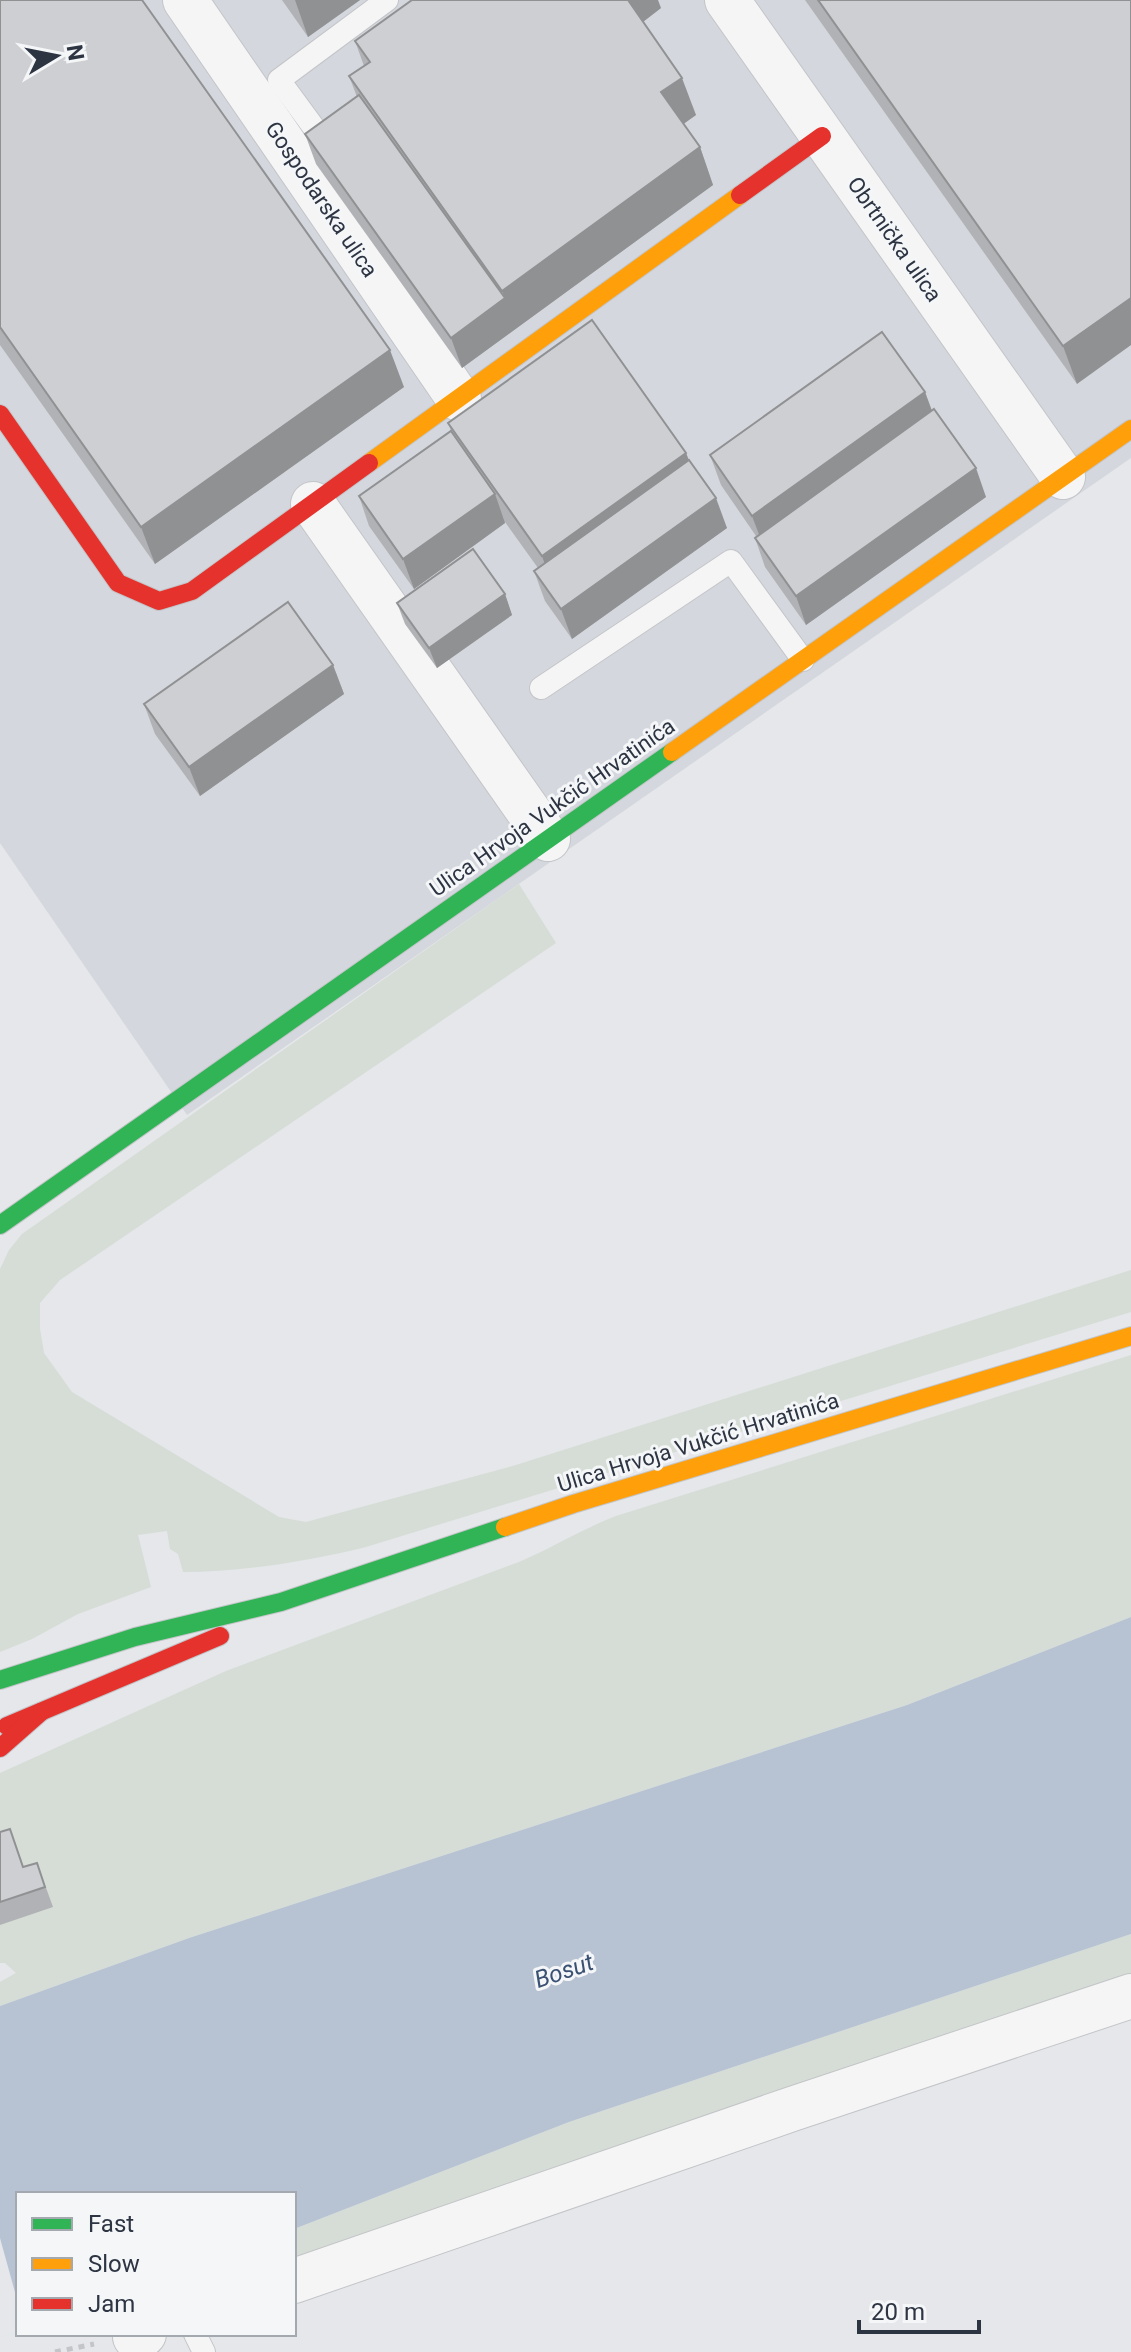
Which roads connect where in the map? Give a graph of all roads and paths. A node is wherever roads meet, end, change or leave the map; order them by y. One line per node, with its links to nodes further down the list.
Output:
1 (185, 0): 6 (street, Gospodarska ulica)
2 (387, 0): 5 (lane)
3 (727, 0): 4 (street, Obrtnička ulica)
4 (822, 136): 6 (street); 9 (street, Obrtnička ulica)
5 (323, 140)
6 (459, 399): 10 (street)
7 (0, 414): 10 (street)
8 (1131, 429): 9 (street, Ulica Hrvoja Vukčić Hrvatinića)
9 (1063, 477): 11 (street, Ulica Hrvoja Vukčić Hrvatinića)
10 (313, 504): 13 (street)
11 (803, 660): 12 (lane); 13 (street, Ulica Hrvoja Vukčić Hrvatinića)
12 (541, 688)
13 (548, 839): 14 (street, Ulica Hrvoja Vukčić Hrvatinića)
14 (0, 1225)
15 (1131, 1336): 16 (street, Ulica Hrvoja Vukčić Hrvatinića)
16 (281, 1602): 17 (street, Ulica Hrvoja Vukčić Hrvatinića); 18 (street, Ulica Hrvoja Vukčić Hrvatinića)
17 (0, 1680)
18 (41, 1712): 19 (street, Ulica Hrvoja Vukčić Hrvatinića); 20 (street)
19 (0, 1729)
20 (0, 1748)
21 (1131, 1996): 22 (street)
22 (296, 2280)

